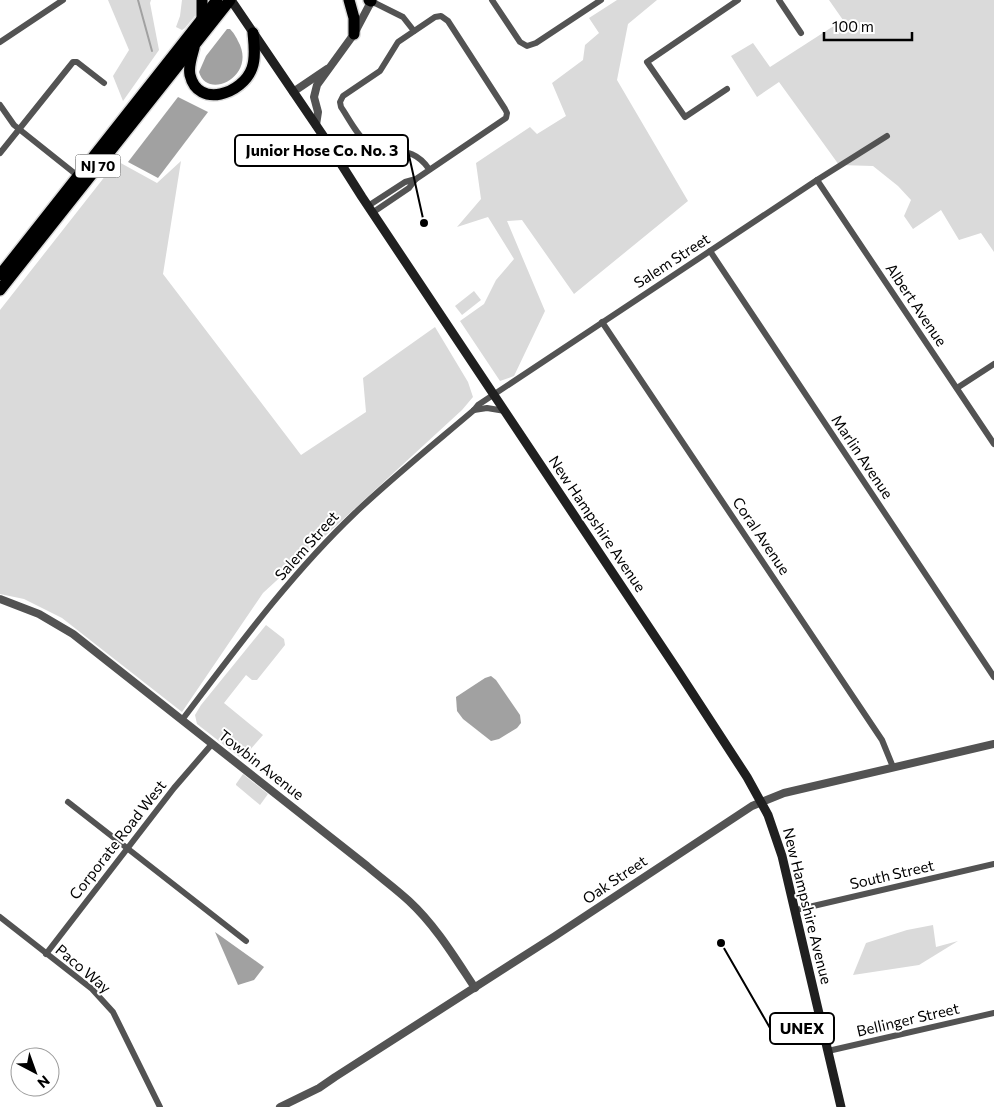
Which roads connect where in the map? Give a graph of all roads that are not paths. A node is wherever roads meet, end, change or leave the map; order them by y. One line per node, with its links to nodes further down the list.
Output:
1 (63, 0): 16 (street)
2 (202, 0): 11 (highway)
3 (217, 0): 11 (highway, NJ 70)
4 (230, 0): 13 (main road, New Hampshire Avenue); 17 (highway, NJ 70)
5 (349, 0): 15 (highway)
6 (371, 0): 12 (street); 15 (street)
7 (492, 0): 8 (street)
8 (601, 0)
9 (738, 0): 20 (street)
10 (779, 0): 14 (street)
11 (202, 19): 28 (highway, NJ 70)
12 (414, 31): 27 (street); 27 (street)
13 (253, 33): 17 (highway); 21 (main road, New Hampshire Avenue)
14 (801, 33)
15 (354, 34): 18 (street)
16 (0, 42)
17 (196, 43): 33 (highway, NJ 70)
18 (333, 65): 21 (street); 23 (street)
19 (104, 83): 24 (street)
20 (727, 89)
21 (293, 92): 23 (main road, New Hampshire Avenue)
22 (0, 104): 24 (street)
23 (316, 125): 30 (main road, New Hampshire Avenue)
24 (18, 129): 26 (street); 28 (street)
25 (887, 136): 29 (street, Salem Street)
26 (0, 152)
27 (429, 170): 30 (street)
28 (78, 176): 32 (highway, NJ 70)
29 (817, 180): 31 (street, Salem Street); 36 (street, Albert Avenue)
30 (370, 210): 37 (main road, New Hampshire Avenue)
31 (710, 252): 34 (street, Salem Street); 42 (street, Marlin Avenue)
32 (0, 275)
33 (0, 290)
34 (602, 322): 37 (street, Salem Street); 46 (street, Coral Avenue)
35 (994, 364): 36 (street)
36 (957, 388): 40 (street, Albert Avenue)
37 (494, 394): 38 (street, Salem Street); 39 (main road, New Hampshire Avenue)
38 (474, 410): 39 (street); 43 (street, Salem Street)
39 (505, 411): 47 (main road, New Hampshire Avenue)
40 (994, 444)
41 (0, 599): 43 (street, Towbin Avenue)
42 (994, 676)
43 (182, 720): 44 (street, Towbin Avenue)
44 (212, 744): 49 (street, Corporate Road West); 55 (street, Towbin Avenue)
45 (994, 744): 46 (street, Oak Street)
46 (893, 767): 47 (street, Oak Street)
47 (761, 801): 51 (main road, New Hampshire Avenue); 55 (street, Oak Street)
48 (68, 802): 49 (street)
49 (128, 849): 53 (street); 54 (street, Corporate Road West)
50 (994, 864): 51 (street, South Street)
51 (796, 910): 57 (main road, New Hampshire Avenue)
52 (0, 917): 54 (street, Paco Way)
53 (246, 942)
54 (46, 954): 58 (street, Paco Way)
55 (475, 988): 59 (street, Oak Street)
56 (994, 1013): 57 (street, Bellinger Street)
57 (828, 1051): 60 (main road, New Hampshire Avenue)
58 (160, 1107)
59 (280, 1107)
60 (841, 1107)

